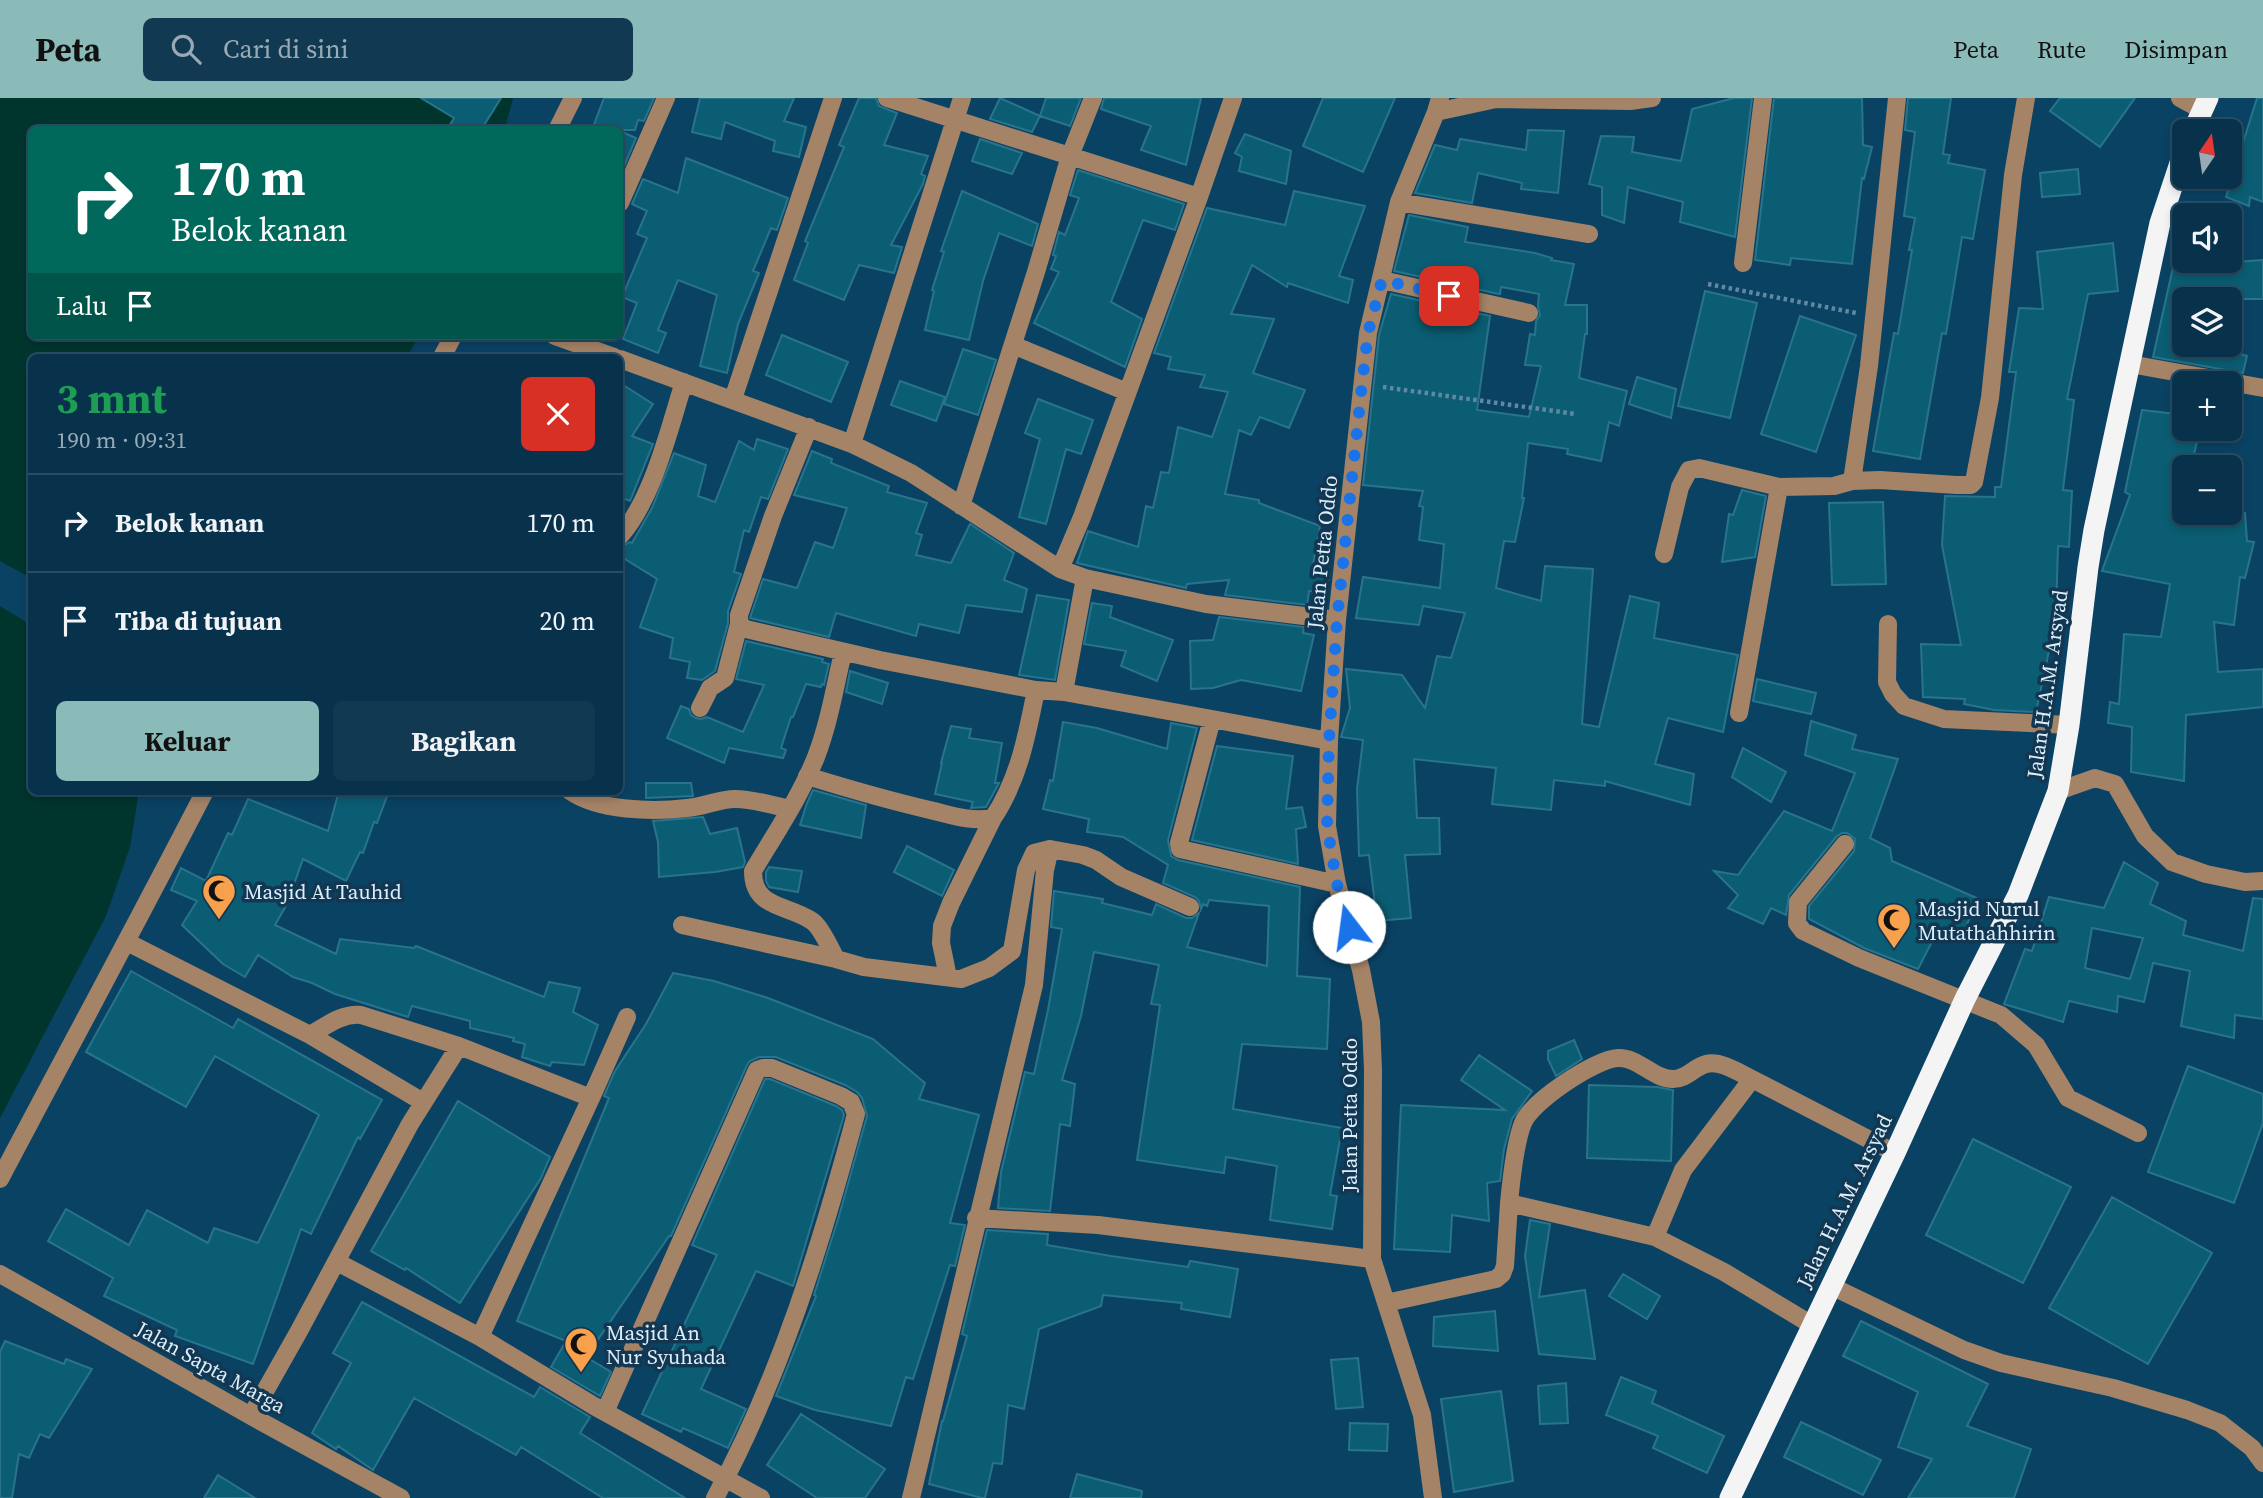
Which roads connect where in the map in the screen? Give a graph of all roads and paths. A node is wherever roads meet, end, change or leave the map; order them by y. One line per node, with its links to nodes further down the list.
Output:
1 (573, 98): 17 (street)
2 (666, 98): 20 (street)
3 (833, 98): 38 (street)
4 (887, 98): 16 (street)
5 (962, 98): 16 (street)
6 (1093, 98): 18 (street)
7 (1233, 98): 21 (street)
8 (1652, 98): 13 (street)
9 (1763, 98): 24 (street)
10 (1897, 98): 28 (street)
11 (2026, 98): 42 (street)
12 (2180, 98): 14 (street)
13 (1495, 99): 15 (street)
14 (2205, 104)
15 (1438, 105): 22 (street, Jalan Petta Oddo)
16 (954, 120): 18 (street); 41 (street)
17 (559, 126)
18 (1070, 156): 21 (street); 30 (street)
19 (2172, 187): 33 (highway, Jalan H.A.M. Arsyad)
20 (623, 196)
21 (1199, 197): 37 (street)
22 (1399, 202): 23 (street); 25 (street, Jalan Petta Oddo)
23 (1589, 234)
24 (1743, 263)
25 (1382, 280): 27 (street); 35 (street, Jalan Petta Oddo)
26 (1708, 284): 28 (path)
27 (1529, 313)
28 (1875, 317): 42 (street)
29 (567, 340): 31 (street)
30 (1013, 345): 37 (street); 44 (street)
31 (606, 354)
32 (623, 360): 34 (street)
33 (2130, 364): 36 (street); 58 (highway, Jalan H.A.M. Arsyad)
34 (684, 382): 38 (street); 45 (street)
35 (1362, 384): 39 (path); 49 (street, Jalan Petta Oddo)
36 (2263, 388)
37 (1127, 392): 47 (street)
38 (733, 399): 40 (street)
39 (1576, 414)
40 (810, 427): 41 (street); 50 (street)
41 (852, 444): 44 (street)
42 (1852, 481): 43 (street)
43 (1779, 487): 46 (street); 56 (street)
44 (961, 506): 47 (street)
45 (623, 532)
46 (1664, 554)
47 (1060, 569): 48 (street)
48 (1085, 578): 49 (street); 54 (street)
49 (1337, 620): 59 (street, Jalan Petta Oddo)
50 (740, 624): 52 (street); 55 (street)
51 (1888, 624): 58 (street)
52 (842, 652): 53 (street); 60 (street)
53 (1036, 690): 54 (street); 65 (street)
54 (1064, 692): 57 (street)
55 (700, 708)
56 (1739, 713)
57 (1212, 719): 59 (street); 69 (street)
58 (2069, 725): 61 (highway, Jalan H.A.M. Arsyad)
59 (1329, 741): 69 (street, Jalan Petta Oddo)
60 (807, 776): 64 (street); 65 (street)
61 (2058, 791): 68 (street); 75 (highway, Jalan H.A.M. Arsyad)
62 (203, 795): 72 (street)
63 (576, 795): 64 (street)
64 (789, 809): 73 (street)
65 (993, 818): 74 (street)
66 (1844, 844): 75 (street)
67 (1050, 849): 70 (street); 74 (street); 86 (street)
68 (2263, 881)
69 (1337, 884): 88 (street, Jalan Petta Oddo)
70 (1190, 907)
71 (682, 925): 73 (street)
72 (127, 942): 77 (street); 84 (street)
73 (836, 959): 74 (street)
74 (948, 977)
75 (1965, 999): 82 (street); 83 (highway, Jalan H.A.M. Arsyad)
76 (628, 1017): 80 (street)
77 (310, 1035): 78 (street); 81 (street)
78 (459, 1046): 80 (street); 81 (street)
79 (1752, 1079): 83 (street); 85 (street); 87 (street)
80 (591, 1098): 94 (street)
81 (423, 1102): 89 (street)
82 (2138, 1133)
83 (1895, 1153): 91 (highway, Jalan H.A.M. Arsyad)
84 (0, 1179)
85 (1509, 1203): 87 (street); 92 (street)
86 (976, 1218): 88 (street); 102 (street)
87 (1656, 1237): 93 (street)
88 (1372, 1259): 92 (street, Jalan Petta Oddo)
89 (337, 1262): 94 (street); 96 (street)
90 (0, 1273): 96 (street, Jalan Sapta Marga)
91 (1831, 1286): 93 (highway, Jalan H.A.M. Arsyad); 97 (street)
92 (1386, 1303): 103 (street, Jalan Petta Oddo)
93 (1812, 1325): 104 (highway, Jalan H.A.M. Arsyad)
94 (480, 1337): 95 (street)
95 (605, 1412): 98 (street); 98 (street)
96 (251, 1416): 99 (street, Jalan Sapta Marga)
97 (2263, 1463)
98 (725, 1479): 100 (street); 101 (street)
99 (401, 1498)
100 (715, 1498)
101 (761, 1498)
102 (911, 1498)
103 (1433, 1498)
104 (1730, 1498)

